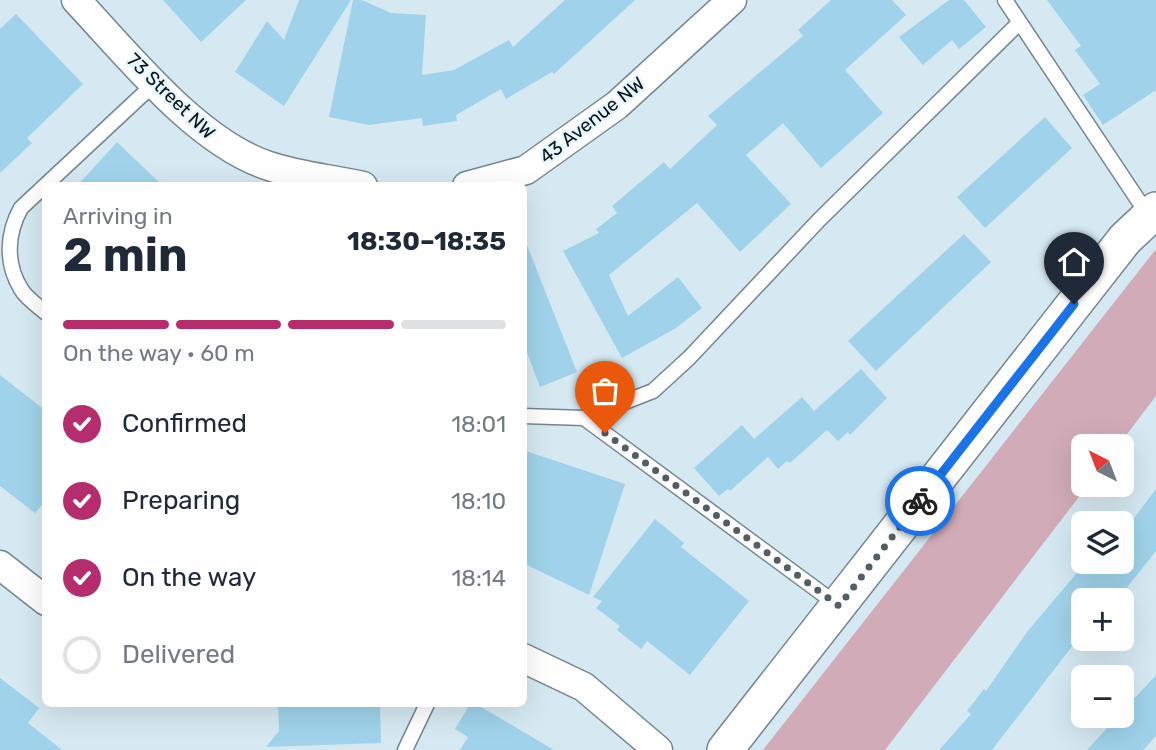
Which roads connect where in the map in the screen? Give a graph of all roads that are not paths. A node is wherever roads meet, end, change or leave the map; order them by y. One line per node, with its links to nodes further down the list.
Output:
1 (76, 0): 5 (street, 73 Street NW)
2 (732, 0): 8 (street, 43 Avenue NW)
3 (1005, 0): 4 (lane)
4 (1019, 23): 10 (lane); 13 (lane)
5 (155, 83): 6 (lane); 7 (street, 73 Street NW)
6 (48, 182)
7 (344, 182)
8 (482, 182)
9 (42, 188): 11 (lane)
10 (1152, 213): 16 (street)
11 (42, 309)
12 (527, 416): 13 (lane)
13 (584, 418): 16 (lane)
14 (0, 565): 15 (street)
15 (42, 598)
16 (839, 606): 21 (street)
17 (527, 660): 20 (street)
18 (426, 707): 19 (lane)
19 (405, 750)
20 (658, 750)
21 (725, 750)

